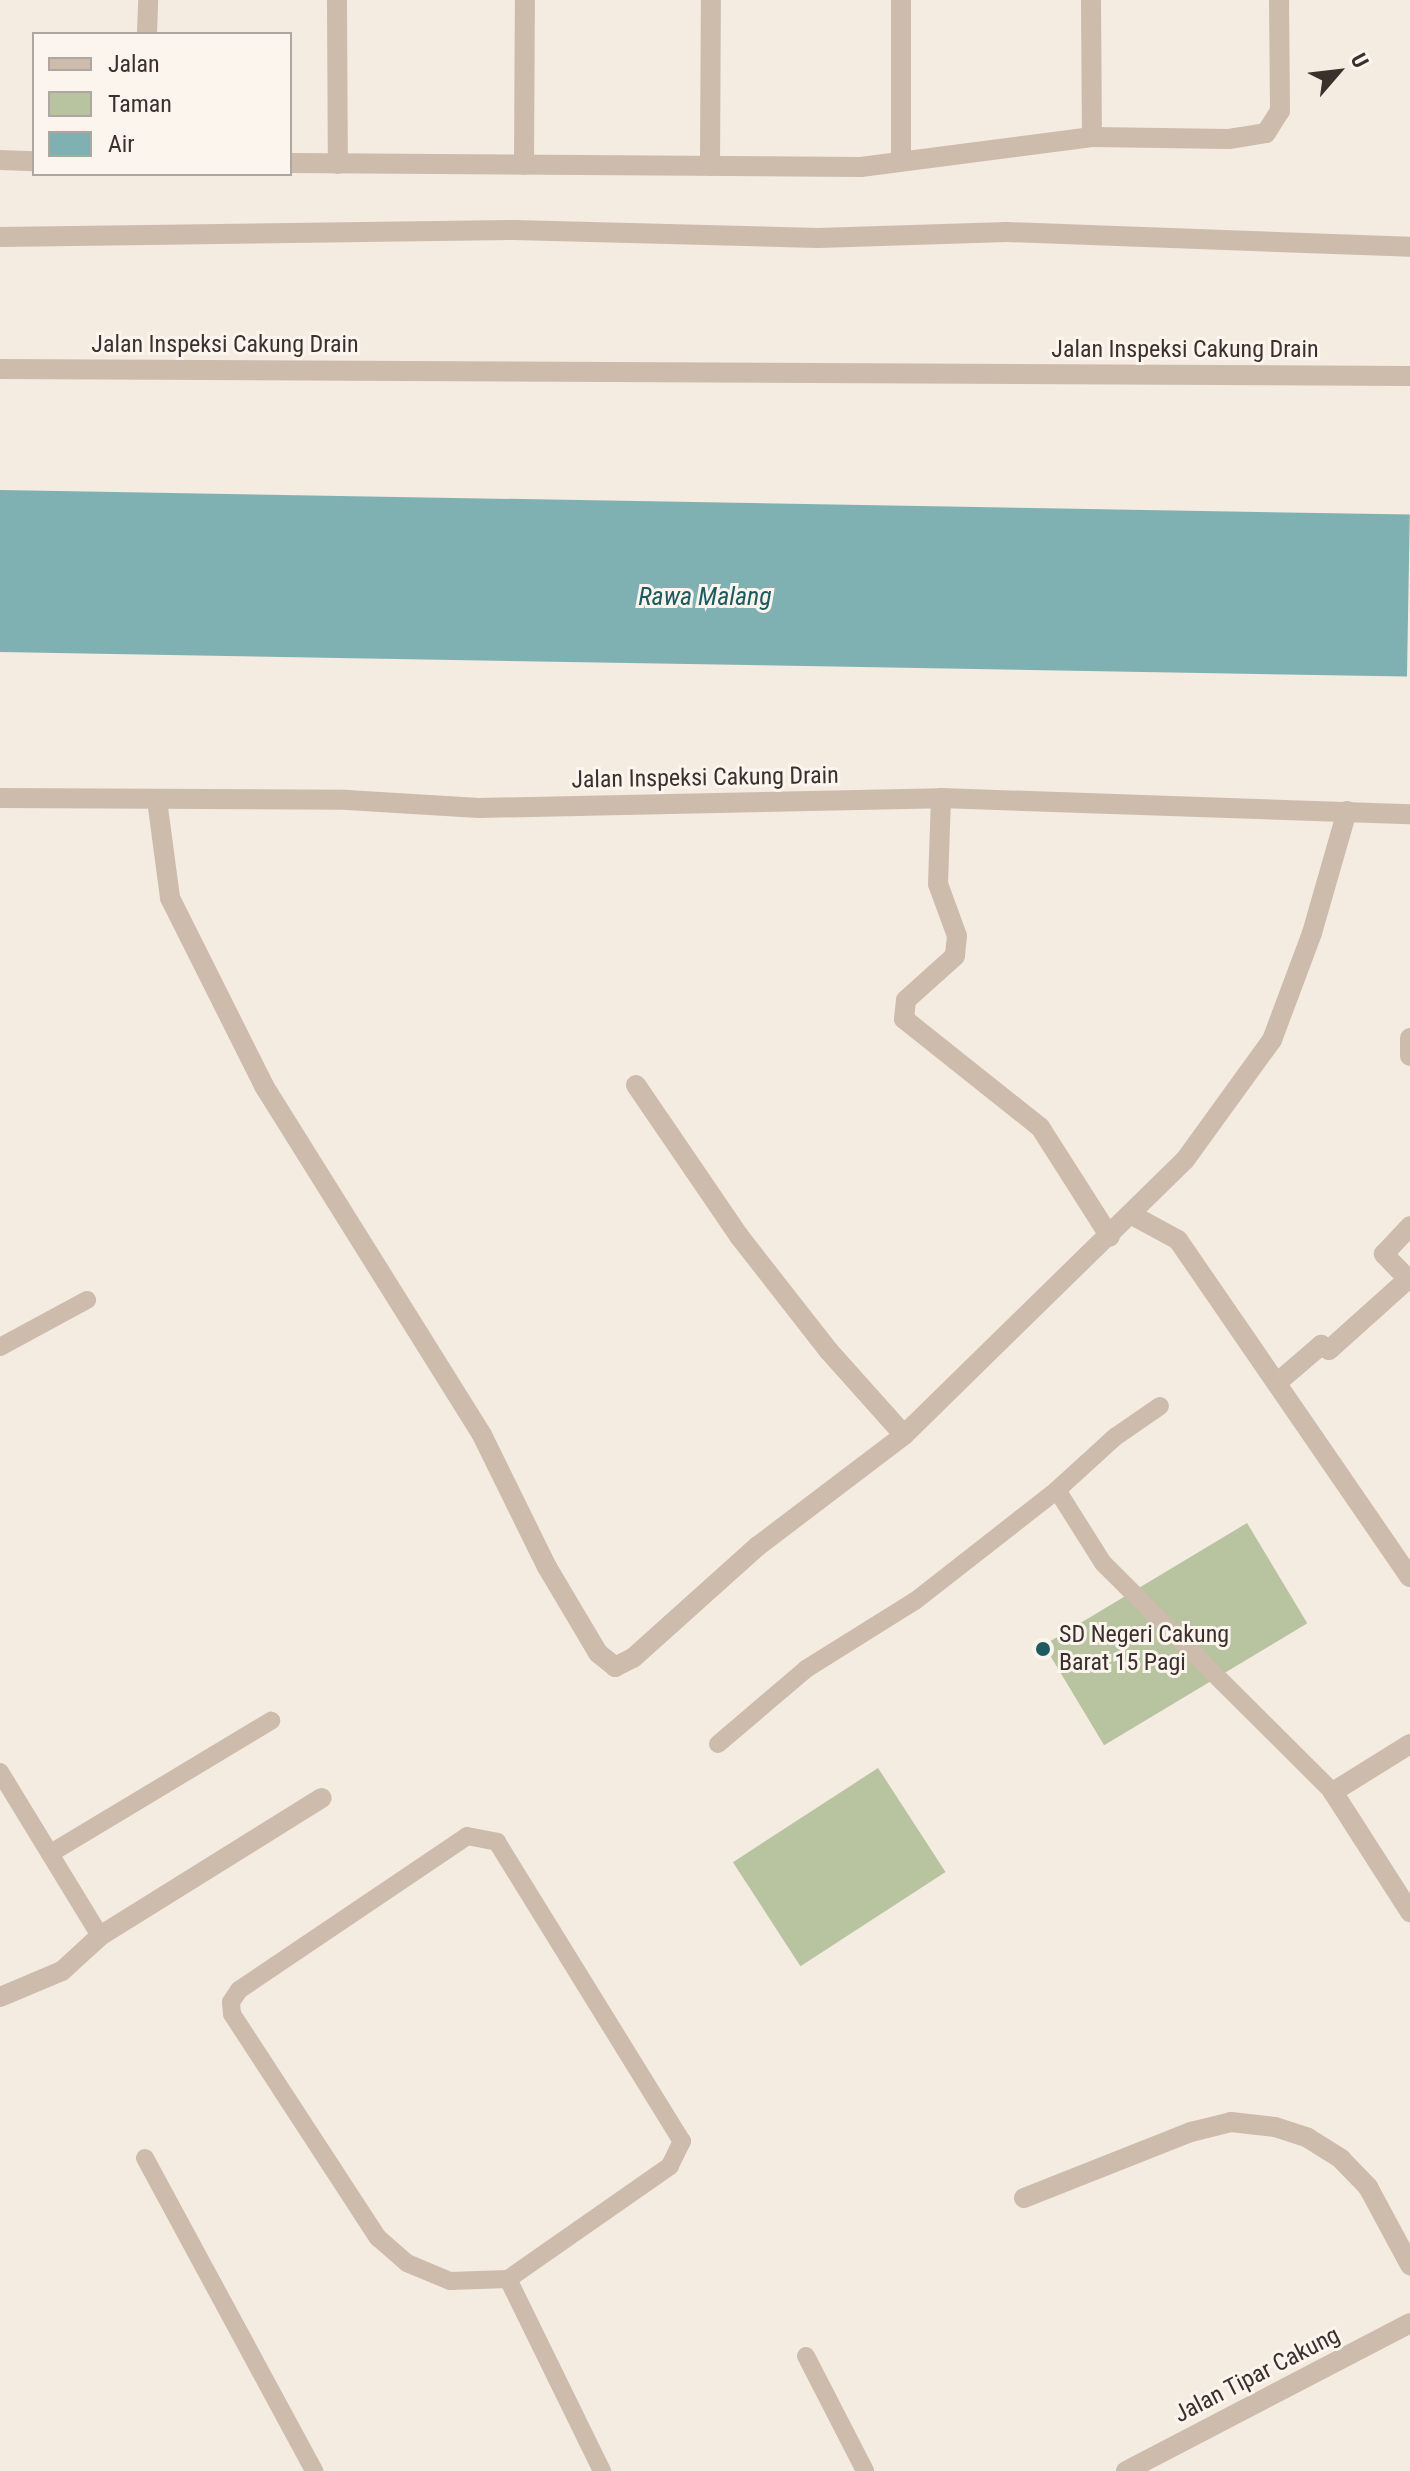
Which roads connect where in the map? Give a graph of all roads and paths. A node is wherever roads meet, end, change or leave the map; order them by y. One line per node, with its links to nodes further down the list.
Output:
1 (148, 0): 8 (street)
2 (337, 0): 14 (street)
3 (525, 0): 15 (street)
4 (711, 0): 16 (street)
5 (901, 0): 10 (street)
6 (1091, 0): 9 (street)
7 (1279, 0): 9 (street)
8 (147, 32)
9 (1092, 137): 10 (street)
10 (901, 158): 16 (street)
11 (0, 160): 12 (street)
12 (32, 161)
13 (292, 163): 14 (street)
14 (338, 164): 15 (street)
15 (524, 165): 16 (street)
16 (710, 166)
17 (0, 237): 18 (street)
18 (1410, 247)
19 (0, 369): 20 (street, Jalan Inspeksi Cakung Drain)
20 (1410, 376)
21 (0, 798): 23 (street, Jalan Inspeksi Cakung Drain)
22 (941, 798): 23 (street, Jalan Inspeksi Cakung Drain); 24 (street, Jalan Inspeksi Cakung Drain); 31 (street)
23 (157, 800): 36 (street)
24 (1347, 811): 25 (street, Jalan Inspeksi Cakung Drain); 29 (street)
25 (1410, 814)
26 (1410, 1038): 27 (street)
27 (1410, 1056)
28 (636, 1085): 36 (street)
29 (1132, 1215): 31 (street); 34 (street)
30 (1410, 1226): 34 (street)
31 (1110, 1237): 36 (street)
32 (87, 1300): 33 (lane)
33 (0, 1347)
34 (1278, 1382): 38 (street)
35 (1160, 1406): 37 (lane)
36 (904, 1435)
37 (1057, 1490): 40 (lane); 43 (lane)
38 (1410, 1577)
39 (271, 1721): 45 (lane)
40 (718, 1744)
41 (1410, 1744): 43 (street)
42 (0, 1772): 45 (lane)
43 (1333, 1792): 46 (street)
44 (322, 1798): 47 (street)
45 (51, 1853): 47 (lane)
46 (1410, 1912)
47 (100, 1936): 48 (street)
48 (0, 1997)
49 (145, 2158): 55 (lane)
50 (1024, 2198): 51 (street)
51 (1410, 2265)
52 (508, 2279): 52 (lane); 56 (lane)
53 (1410, 2323): 58 (street, Jalan Tipar Cakung)
54 (806, 2356): 57 (lane)
55 (314, 2471)
56 (602, 2471)
57 (865, 2471)
58 (1126, 2471)

